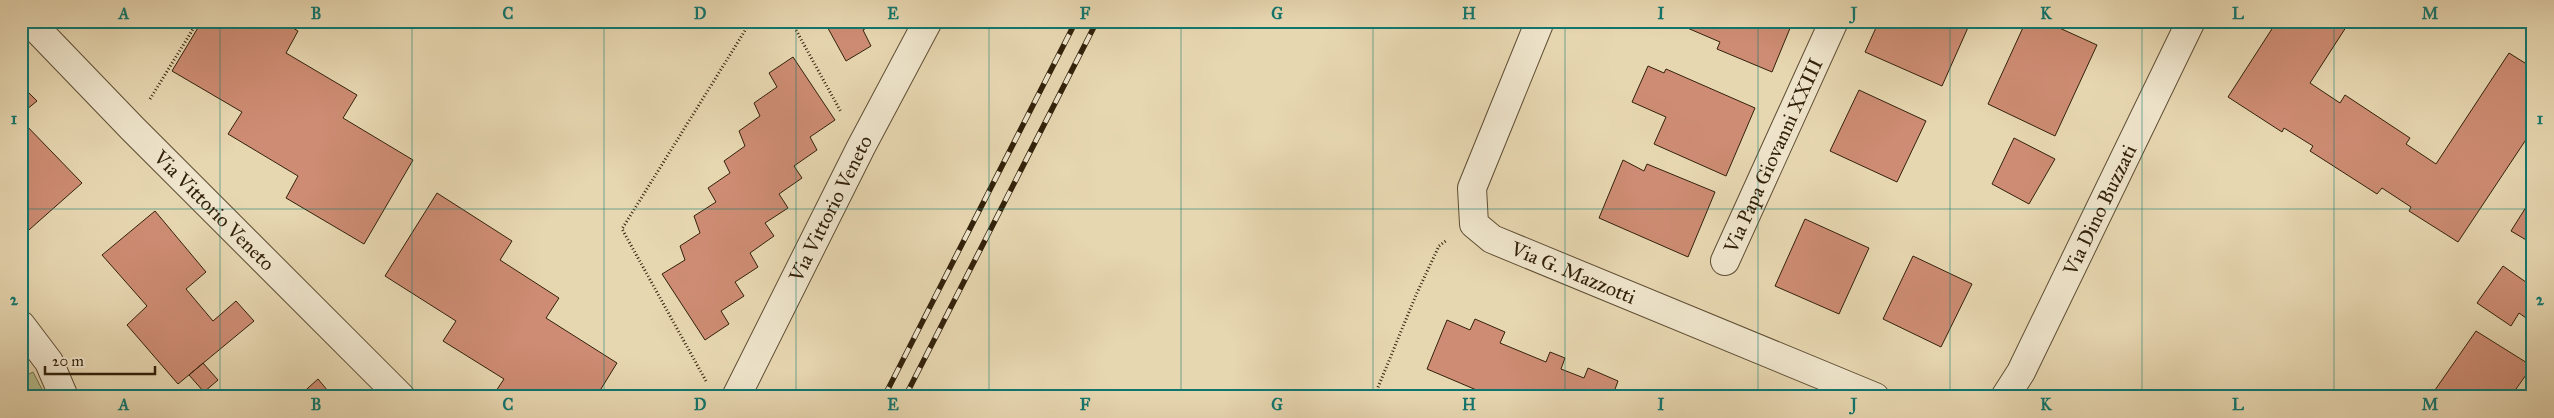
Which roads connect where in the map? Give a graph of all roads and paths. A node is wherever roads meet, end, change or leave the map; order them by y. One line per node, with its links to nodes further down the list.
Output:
1 (30, 21): 11 (street, Via Vittorio Veneto)
2 (198, 21): 11 (path)
3 (752, 21): 16 (path)
4 (791, 21): 12 (path)
5 (928, 21): 12 (street, Via Vittorio Veneto)
6 (1540, 21): 13 (street)
7 (1834, 21): 14 (street, Via Papa Giovanni XXIII)
8 (2191, 21): 21 (street, Via Dino Buzzati)
9 (2526, 21): 10 (path)
10 (2533, 26)
11 (132, 128): 18 (street, Via Vittorio Veneto)
12 (861, 147): 16 (street, Via Vittorio Veneto)
13 (1474, 224): 19 (path); 20 (street, Via G. Mazzotti)
14 (1725, 261)
15 (21, 325): 17 (street)
16 (723, 393)
17 (64, 397)
18 (401, 397)
19 (1374, 397)
20 (1875, 397)
21 (2005, 397)

